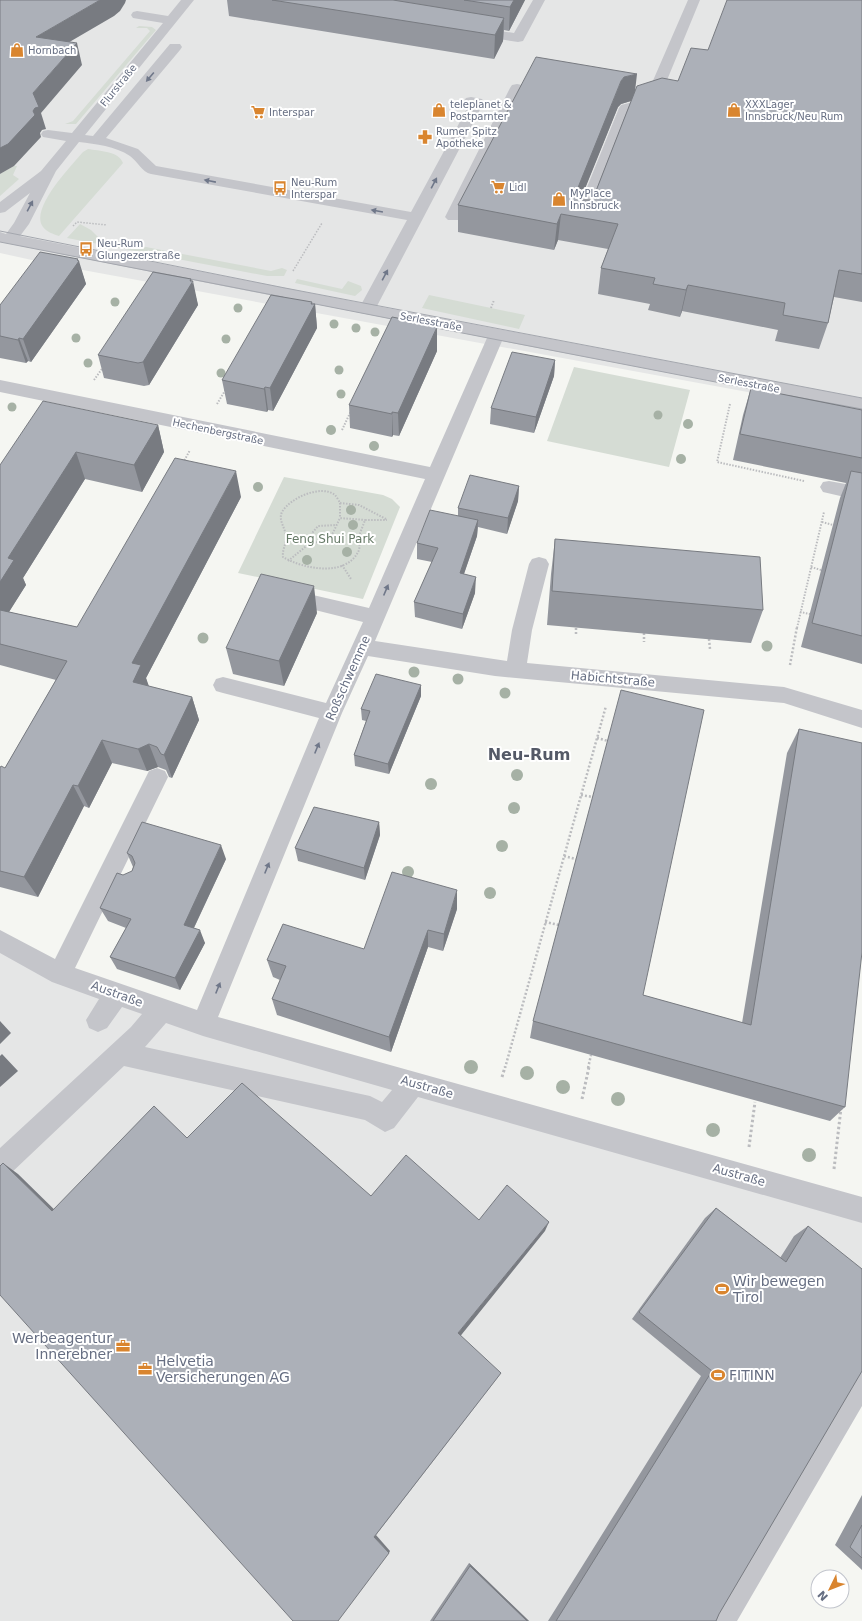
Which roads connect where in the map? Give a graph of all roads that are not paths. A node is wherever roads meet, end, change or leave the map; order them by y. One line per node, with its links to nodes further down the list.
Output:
1 (188, 0): 5 (street, Flurstraße)
2 (539, 0): 6 (street)
3 (694, 0): 17 (street)
4 (138, 15): 5 (street)
5 (171, 20): 11 (street, Flurstraße)
6 (464, 30)
7 (175, 47): 12 (street, one-way to 12)
8 (517, 88): 16 (street)
9 (471, 101): 15 (street, one-way to 9)
10 (48, 134): 11 (street)
11 (75, 138): 12 (street); 13 (street, Flurstraße)
12 (96, 141): 15 (street, one-way to 12)
13 (49, 170): 14 (street, Flurstraße); 18 (street, Flurstraße, one-way to 13)
14 (0, 209)
15 (415, 217): 19 (street, one-way to 15)
16 (453, 217)
17 (581, 222)
18 (5, 238): 19 (street, Serlesstraße)
19 (367, 309): 20 (street, Serlesstraße)
20 (497, 334): 22 (street, Serlesstraße); 23 (street, Roßschwemme)
21 (0, 386): 23 (street, Hechenbergstraße)
22 (862, 404)
23 (436, 476): 28 (street, Roßschwemme, one-way to 23)
24 (829, 487): 25 (street)
25 (862, 494)
26 (539, 564): 30 (street)
27 (267, 592): 28 (street)
28 (375, 617): 29 (street, Roßschwemme)
29 (362, 647): 30 (street, Habichtstraße); 32 (street, Roßschwemme)
30 (516, 670): 33 (street, Habichtstraße)
31 (223, 685): 32 (street)
32 (332, 713): 40 (street, Roßschwemme, one-way to 32)
33 (862, 719)
34 (157, 778): 36 (street)
35 (0, 941): 36 (street, Austraße)
36 (60, 974): 37 (street, Austraße)
37 (117, 994): 38 (street, Austraße); 39 (street)
38 (161, 1010): 40 (street, Austraße); 41 (street)
39 (98, 1020)
40 (203, 1024): 42 (street, Austraße)
41 (120, 1053): 42 (street); 43 (street)
42 (413, 1083): 44 (street, Austraße)
43 (0, 1166)
44 (862, 1210)
45 (862, 1378): 46 (street)
46 (719, 1621)

